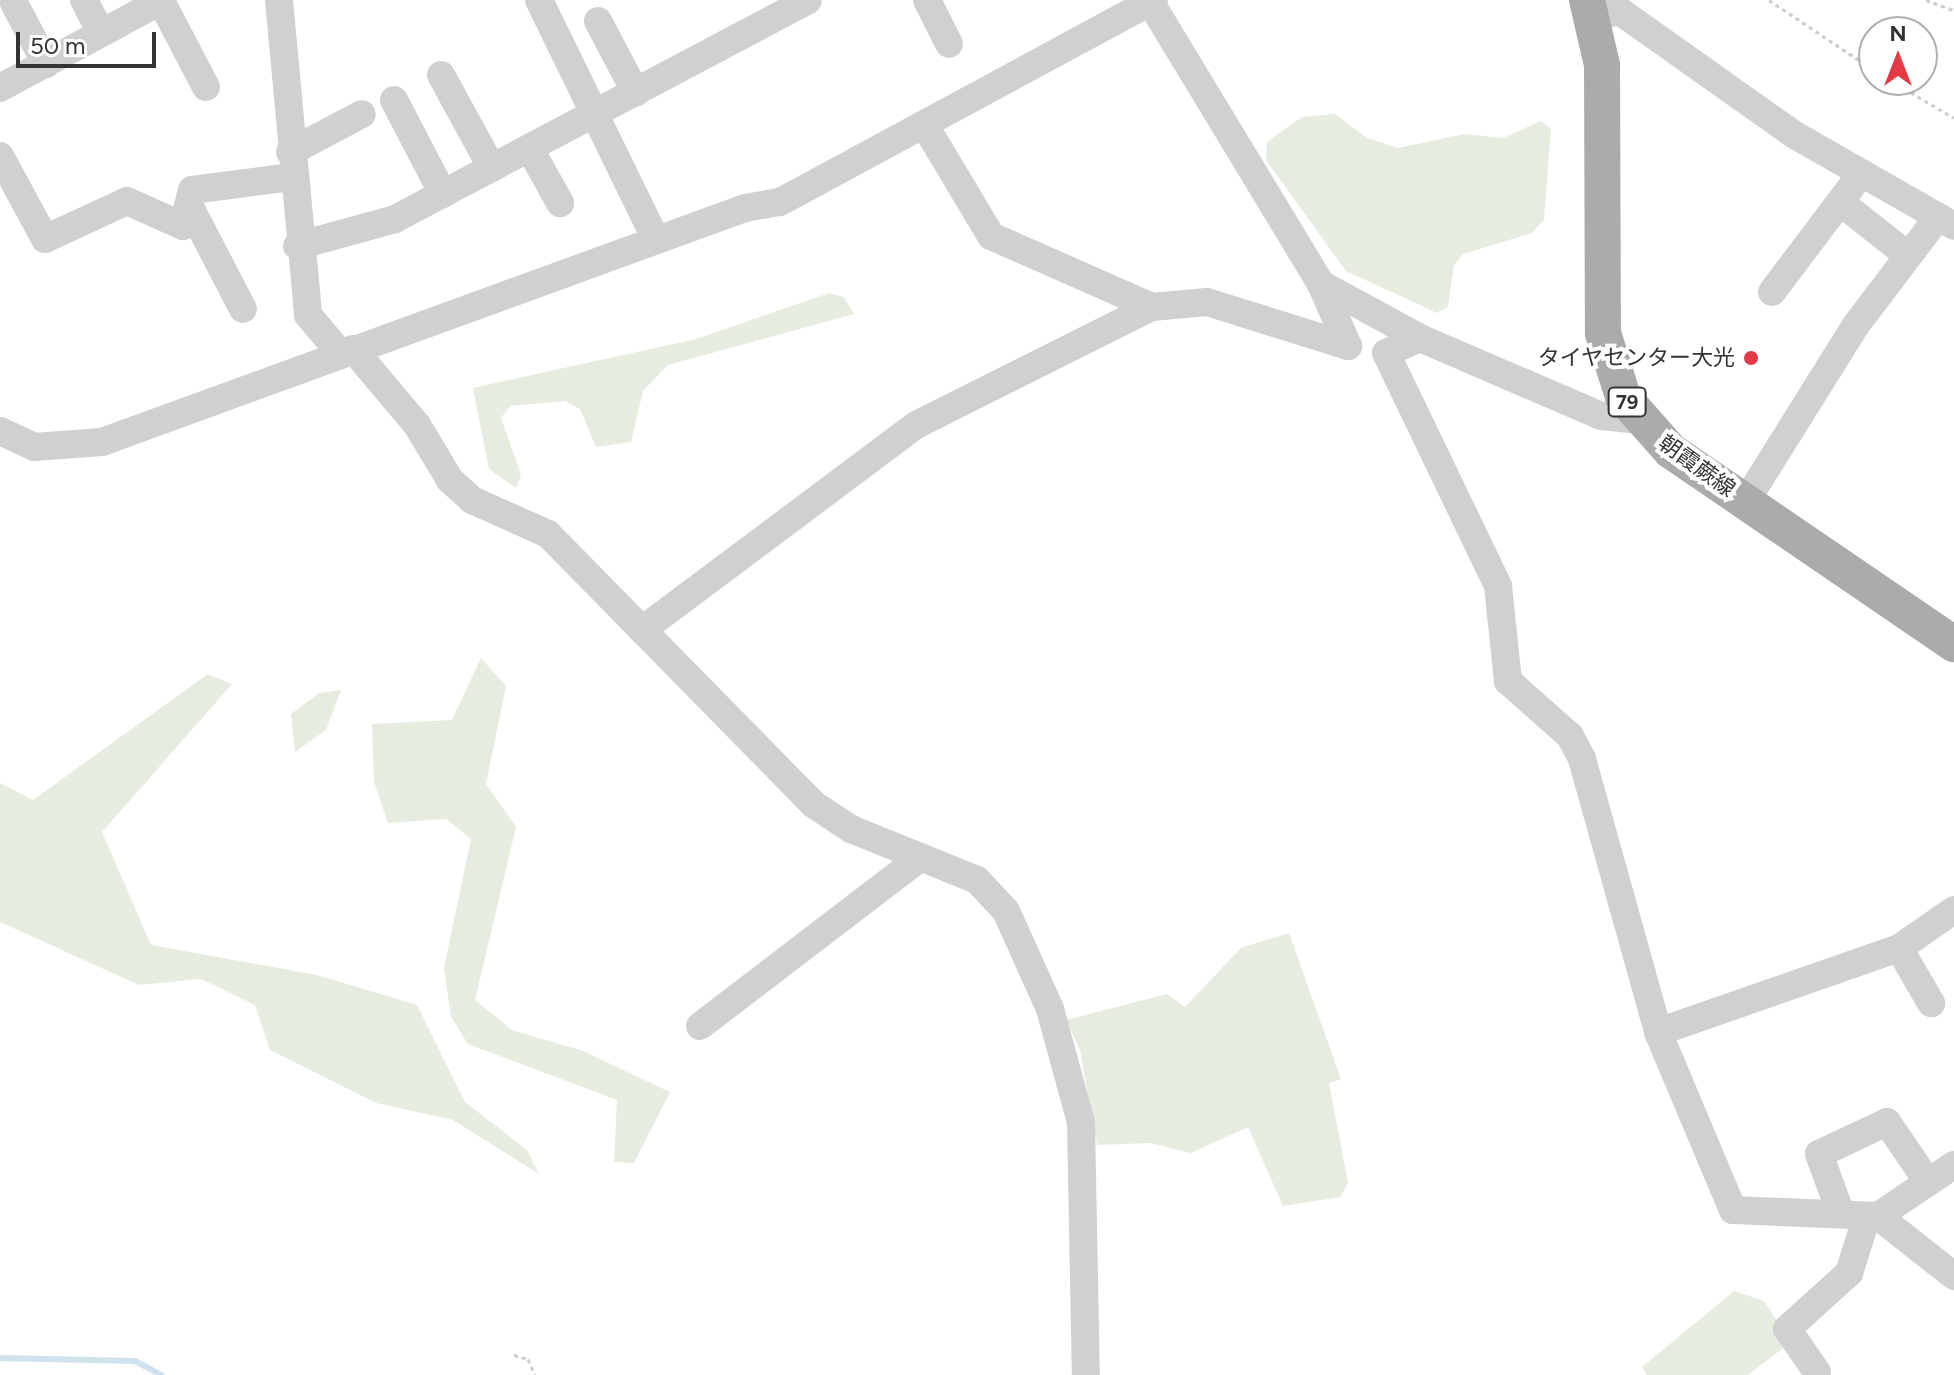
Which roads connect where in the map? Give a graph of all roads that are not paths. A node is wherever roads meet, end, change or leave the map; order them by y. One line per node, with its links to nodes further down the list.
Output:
1 (84, 0): 12 (street)
2 (162, 0): 9 (street); 16 (street)
3 (279, 0): 25 (street)
4 (808, 0): 18 (street)
5 (927, 0): 13 (street)
6 (1151, 1): 22 (street); 36 (street)
7 (545, 2): 21 (street)
8 (14, 3): 14 (street)
9 (132, 7): 12 (street)
10 (1590, 7): 27 (street); 44 (main road, 朝霞蕨線 / 79)
11 (598, 21): 18 (street)
12 (101, 33): 14 (street)
13 (949, 44)
14 (46, 64): 17 (street)
15 (441, 75): 26 (street)
16 (206, 87)
17 (0, 88)
18 (636, 93): 21 (street)
19 (394, 100): 28 (street)
20 (362, 114): 25 (street)
21 (594, 115): 23 (street); 33 (street)
22 (927, 129): 33 (street); 38 (street)
23 (530, 149): 26 (street); 30 (street)
24 (0, 156): 31 (street)
25 (291, 165): 31 (street); 34 (street)
26 (492, 168): 28 (street)
27 (1861, 174): 29 (street); 32 (street)
28 (443, 194): 34 (street)
29 (1840, 202): 35 (street); 37 (street)
30 (560, 203)
31 (189, 205): 39 (street)
32 (1946, 222): 35 (street)
33 (656, 240): 42 (street)
34 (297, 246): 42 (street)
35 (1906, 254): 46 (street)
36 (1321, 284): 40 (street); 41 (street)
37 (1772, 292)
38 (1152, 307): 41 (street); 47 (street)
39 (243, 309)
40 (1420, 338): 43 (street); 44 (street)
41 (1348, 346): 43 (street)
42 (347, 351): 45 (street); 47 (street)
43 (1386, 353): 54 (street)
44 (1640, 420): 46 (main road, 朝霞蕨線 / 79)
45 (0, 431)
46 (1746, 501): 48 (main road, 朝霞蕨線 / 79)
47 (642, 630): 49 (street)
48 (1954, 644)
49 (921, 857): 53 (street); 60 (street)
50 (1954, 910): 51 (street)
51 (1899, 948): 52 (street); 54 (street)
52 (1931, 1003)
53 (700, 1026)
54 (1658, 1032): 57 (street)
55 (1954, 1165): 56 (street)
56 (1928, 1182): 57 (street); 57 (street)
57 (1862, 1215): 58 (street); 59 (street)
58 (1954, 1276)
59 (1817, 1372)
60 (1086, 1375)

